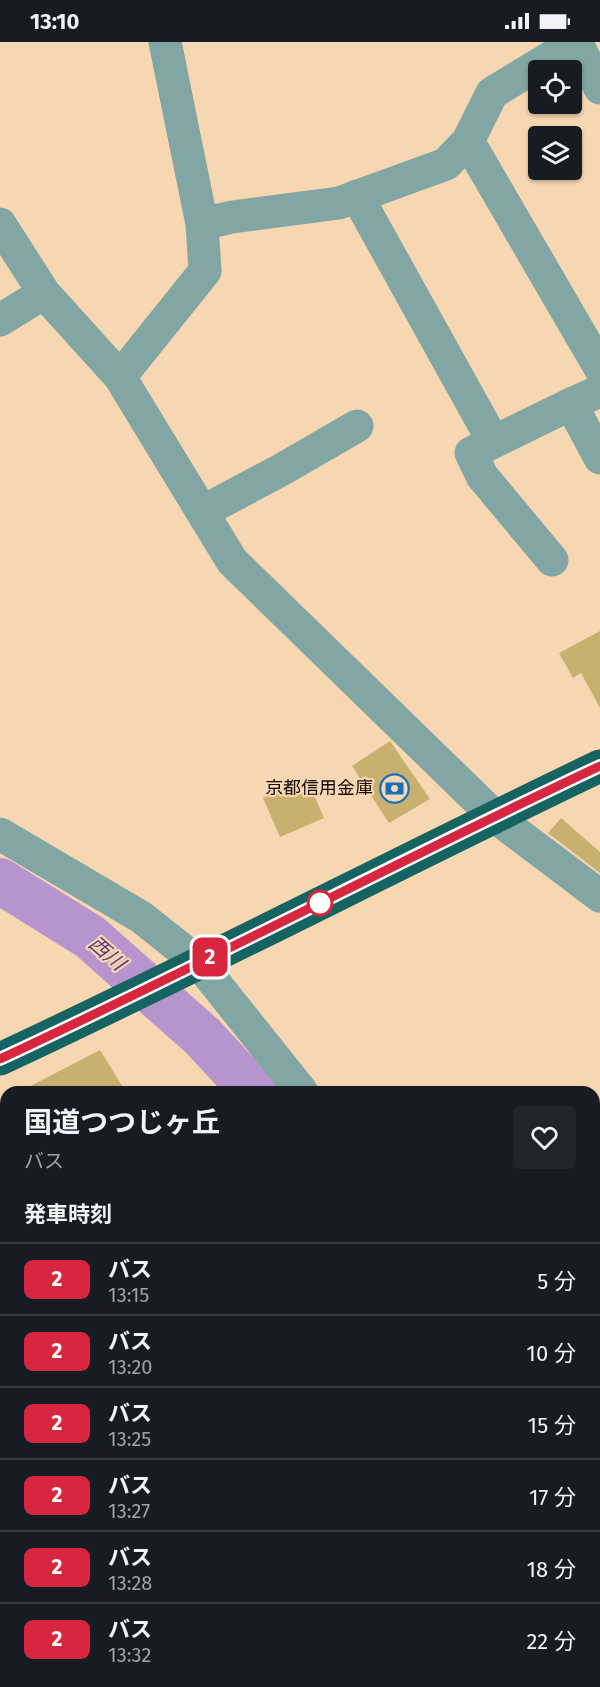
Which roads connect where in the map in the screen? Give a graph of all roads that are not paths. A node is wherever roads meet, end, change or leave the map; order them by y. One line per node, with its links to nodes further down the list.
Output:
1 (165, 42): 6 (street)
2 (567, 44): 3 (street); 4 (street)
3 (600, 88)
4 (468, 141): 5 (street); 10 (street)
5 (357, 196): 6 (street); 14 (street)
6 (202, 224): 11 (street)
7 (0, 225): 8 (street)
8 (44, 293): 9 (street); 11 (street)
9 (0, 320)
10 (600, 368)
11 (120, 377): 16 (street)
12 (586, 398): 14 (street); 15 (street)
13 (357, 426): 16 (street)
14 (493, 441): 17 (street)
15 (600, 458)
16 (202, 512): 19 (street)
17 (552, 560)
18 (600, 766): 19 (highway)
19 (494, 816): 21 (street); 22 (highway)
20 (0, 834): 22 (street)
21 (600, 896)
22 (187, 969): 23 (highway); 24 (street)
23 (0, 1059)
24 (297, 1086)

